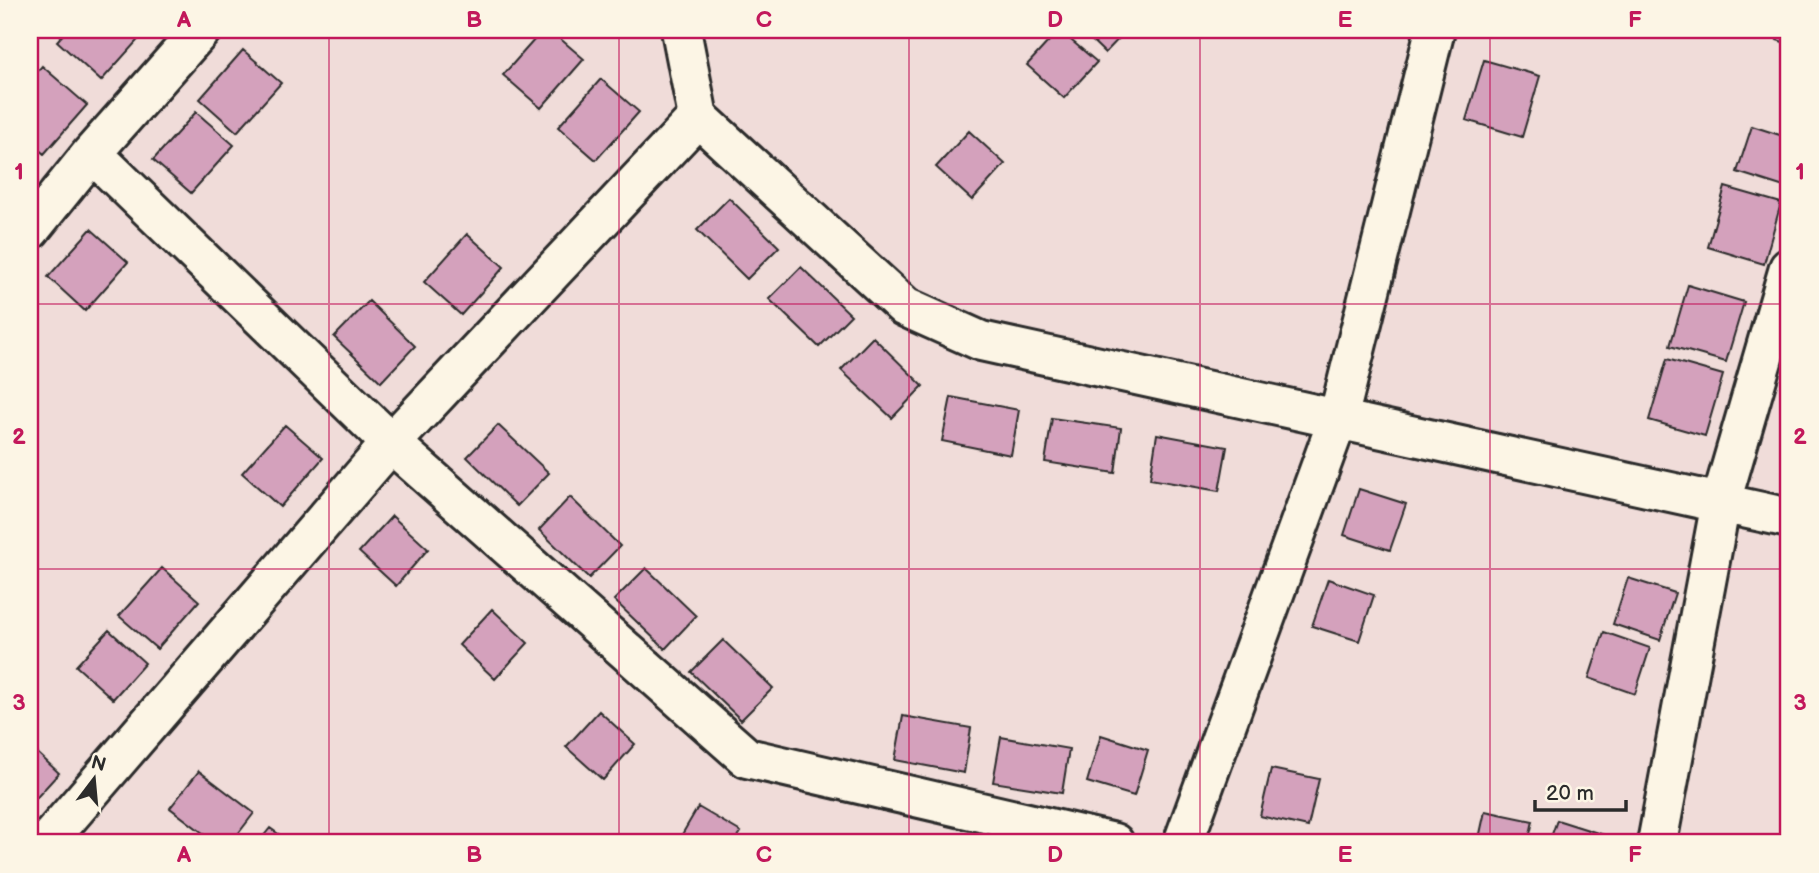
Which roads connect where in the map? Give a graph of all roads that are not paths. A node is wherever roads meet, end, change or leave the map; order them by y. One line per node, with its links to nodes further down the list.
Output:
1 (201, 30): 5 (street)
2 (681, 30): 4 (street)
3 (1435, 30): 8 (street)
4 (698, 117): 8 (street); 9 (street)
5 (92, 153): 6 (street); 9 (street)
6 (30, 230)
7 (1789, 268): 10 (street)
8 (1338, 419): 10 (street); 14 (street)
9 (391, 443): 12 (street); 13 (street)
10 (1721, 502): 11 (street); 15 (street)
11 (1789, 519)
12 (46, 843)
13 (1114, 843)
14 (1183, 843)
15 (1657, 843)

